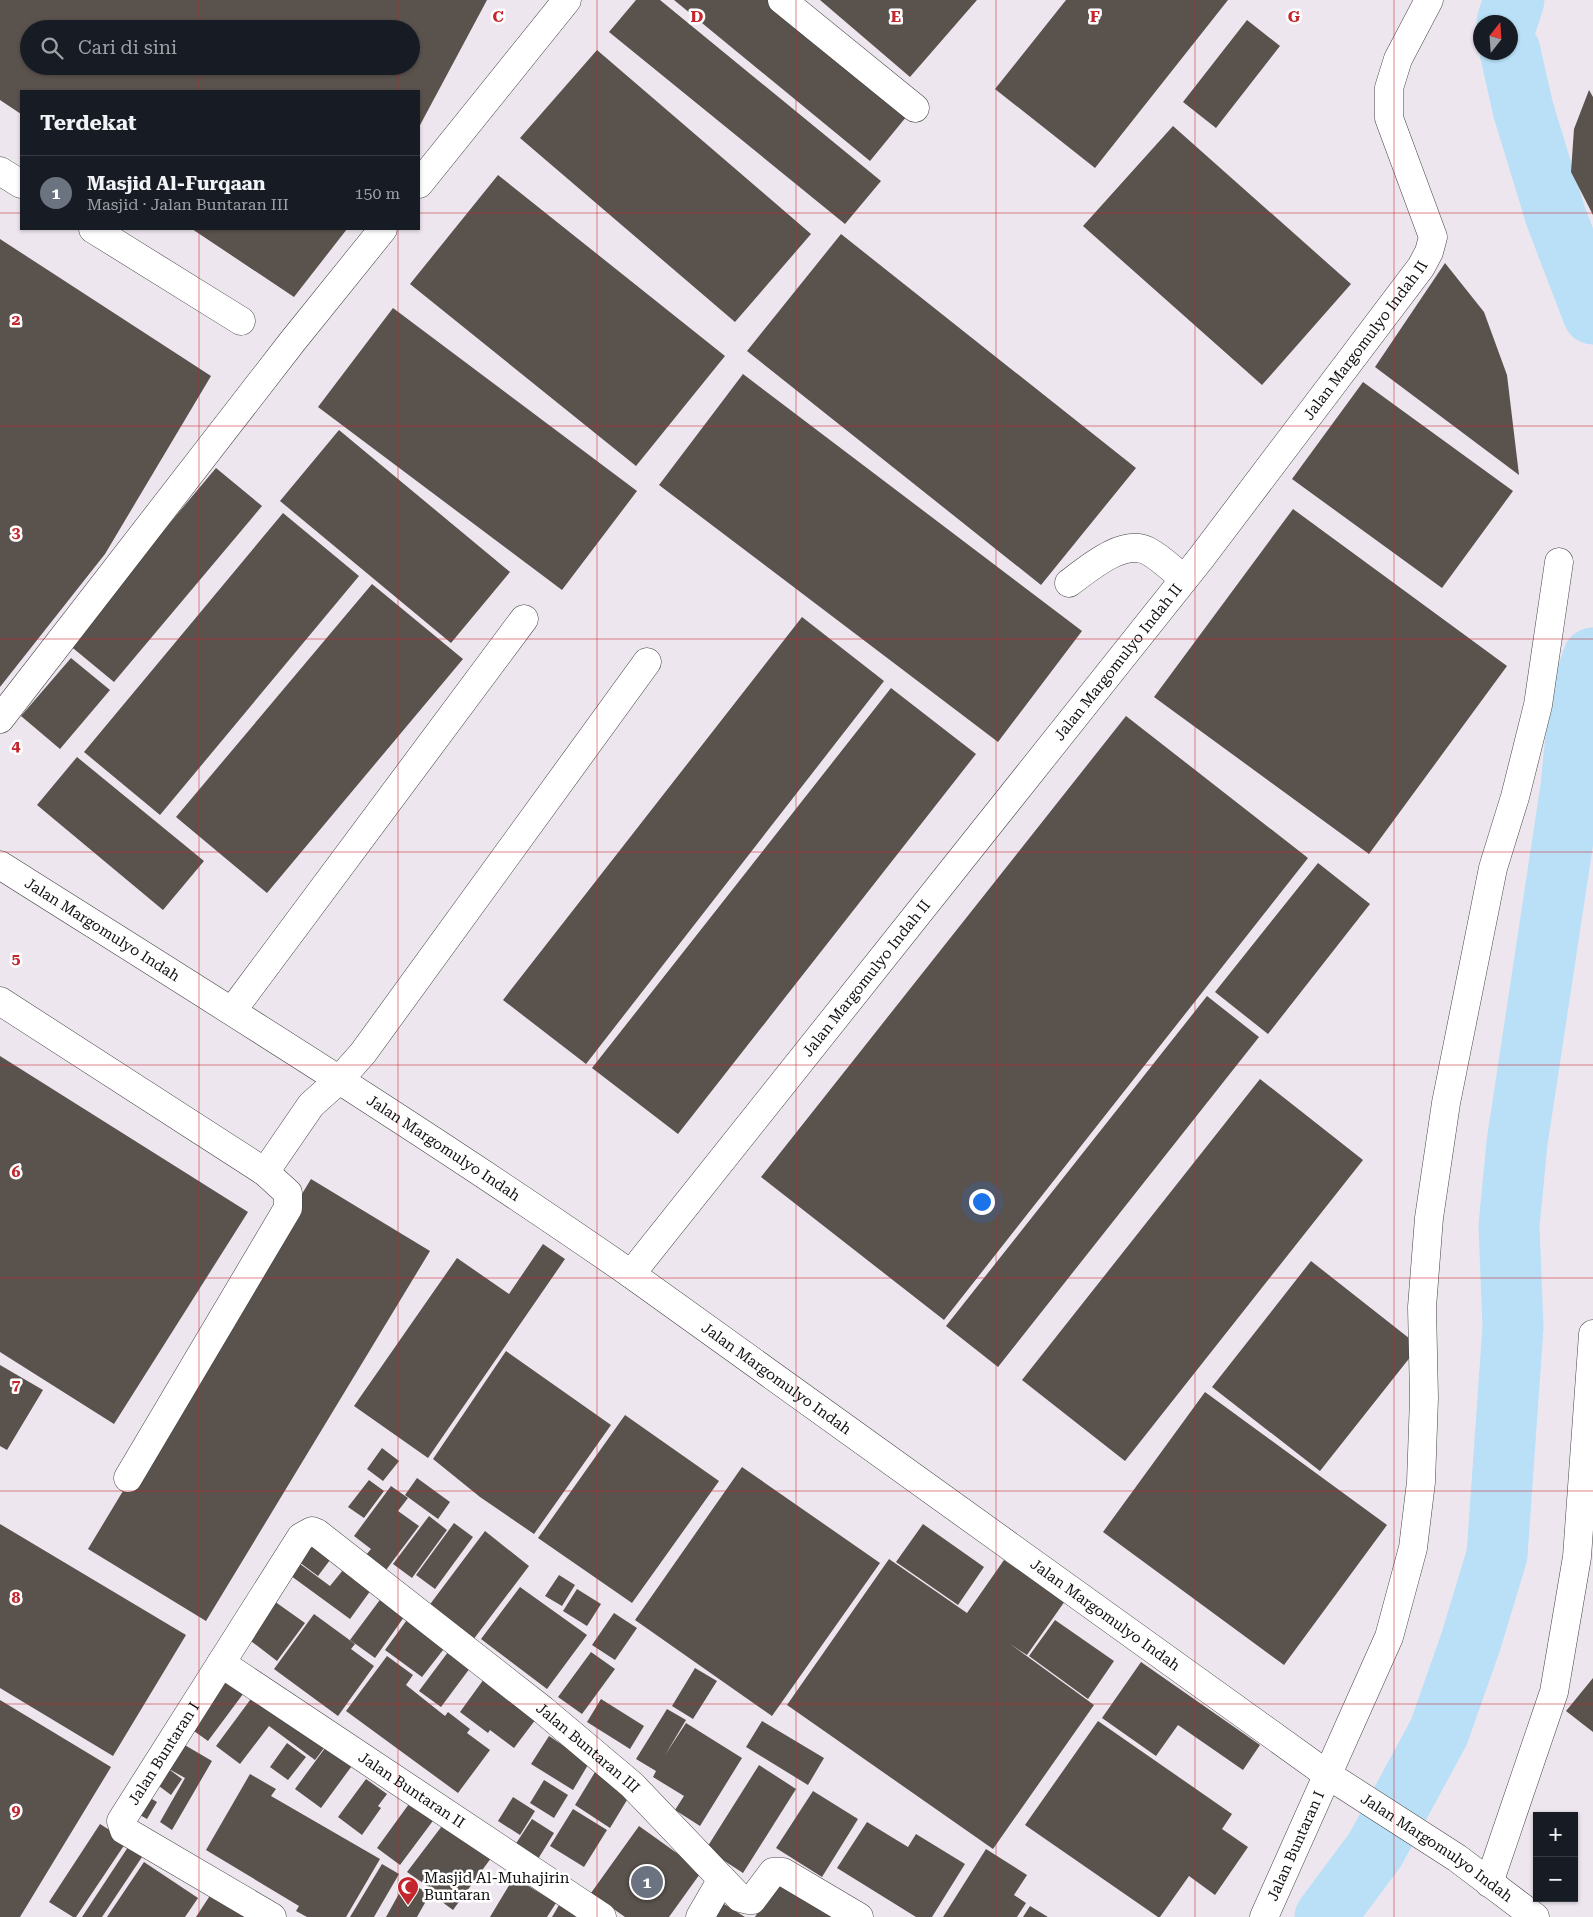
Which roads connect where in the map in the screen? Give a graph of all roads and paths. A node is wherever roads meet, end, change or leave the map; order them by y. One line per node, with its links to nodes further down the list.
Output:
1 (567, 0): 7 (street)
2 (782, 0): 4 (street)
3 (1429, 0): 12 (street, Jalan Margomulyo Indah II)
4 (915, 108)
5 (0, 171): 6 (street)
6 (20, 183)
7 (420, 183)
8 (95, 230): 10 (street)
9 (382, 230): 16 (street)
10 (241, 321)
11 (1559, 562): 27 (street, Jalan Buntaran I)
12 (1184, 579): 13 (street); 22 (street, Jalan Margomulyo Indah II)
13 (1069, 583)
14 (524, 619): 19 (street)
15 (647, 662): 20 (street)
16 (0, 720)
17 (0, 865): 19 (street, Jalan Margomulyo Indah)
18 (0, 1000): 21 (street)
19 (232, 1011): 20 (street, Jalan Margomulyo Indah)
20 (340, 1079): 21 (street); 22 (street, Jalan Margomulyo Indah)
21 (265, 1172): 24 (street)
22 (631, 1274): 27 (street, Jalan Margomulyo Indah)
23 (1593, 1334): 29 (street)
24 (128, 1478)
25 (305, 1534): 26 (street, Jalan Buntaran I); 28 (street, Jalan Buntaran III)
26 (221, 1664): 30 (street, Jalan Buntaran I); 31 (street, Jalan Buntaran II)
27 (1328, 1775): 29 (street, Jalan Margomulyo Indah); 34 (street, Jalan Buntaran I)
28 (722, 1879): 32 (street); 33 (street, Jalan Buntaran III)
29 (1489, 1883): 35 (street, Jalan Margomulyo Indah)
30 (272, 1917)
31 (602, 1917)
32 (700, 1917)
33 (858, 1917)
34 (1264, 1917)
35 (1535, 1917)

